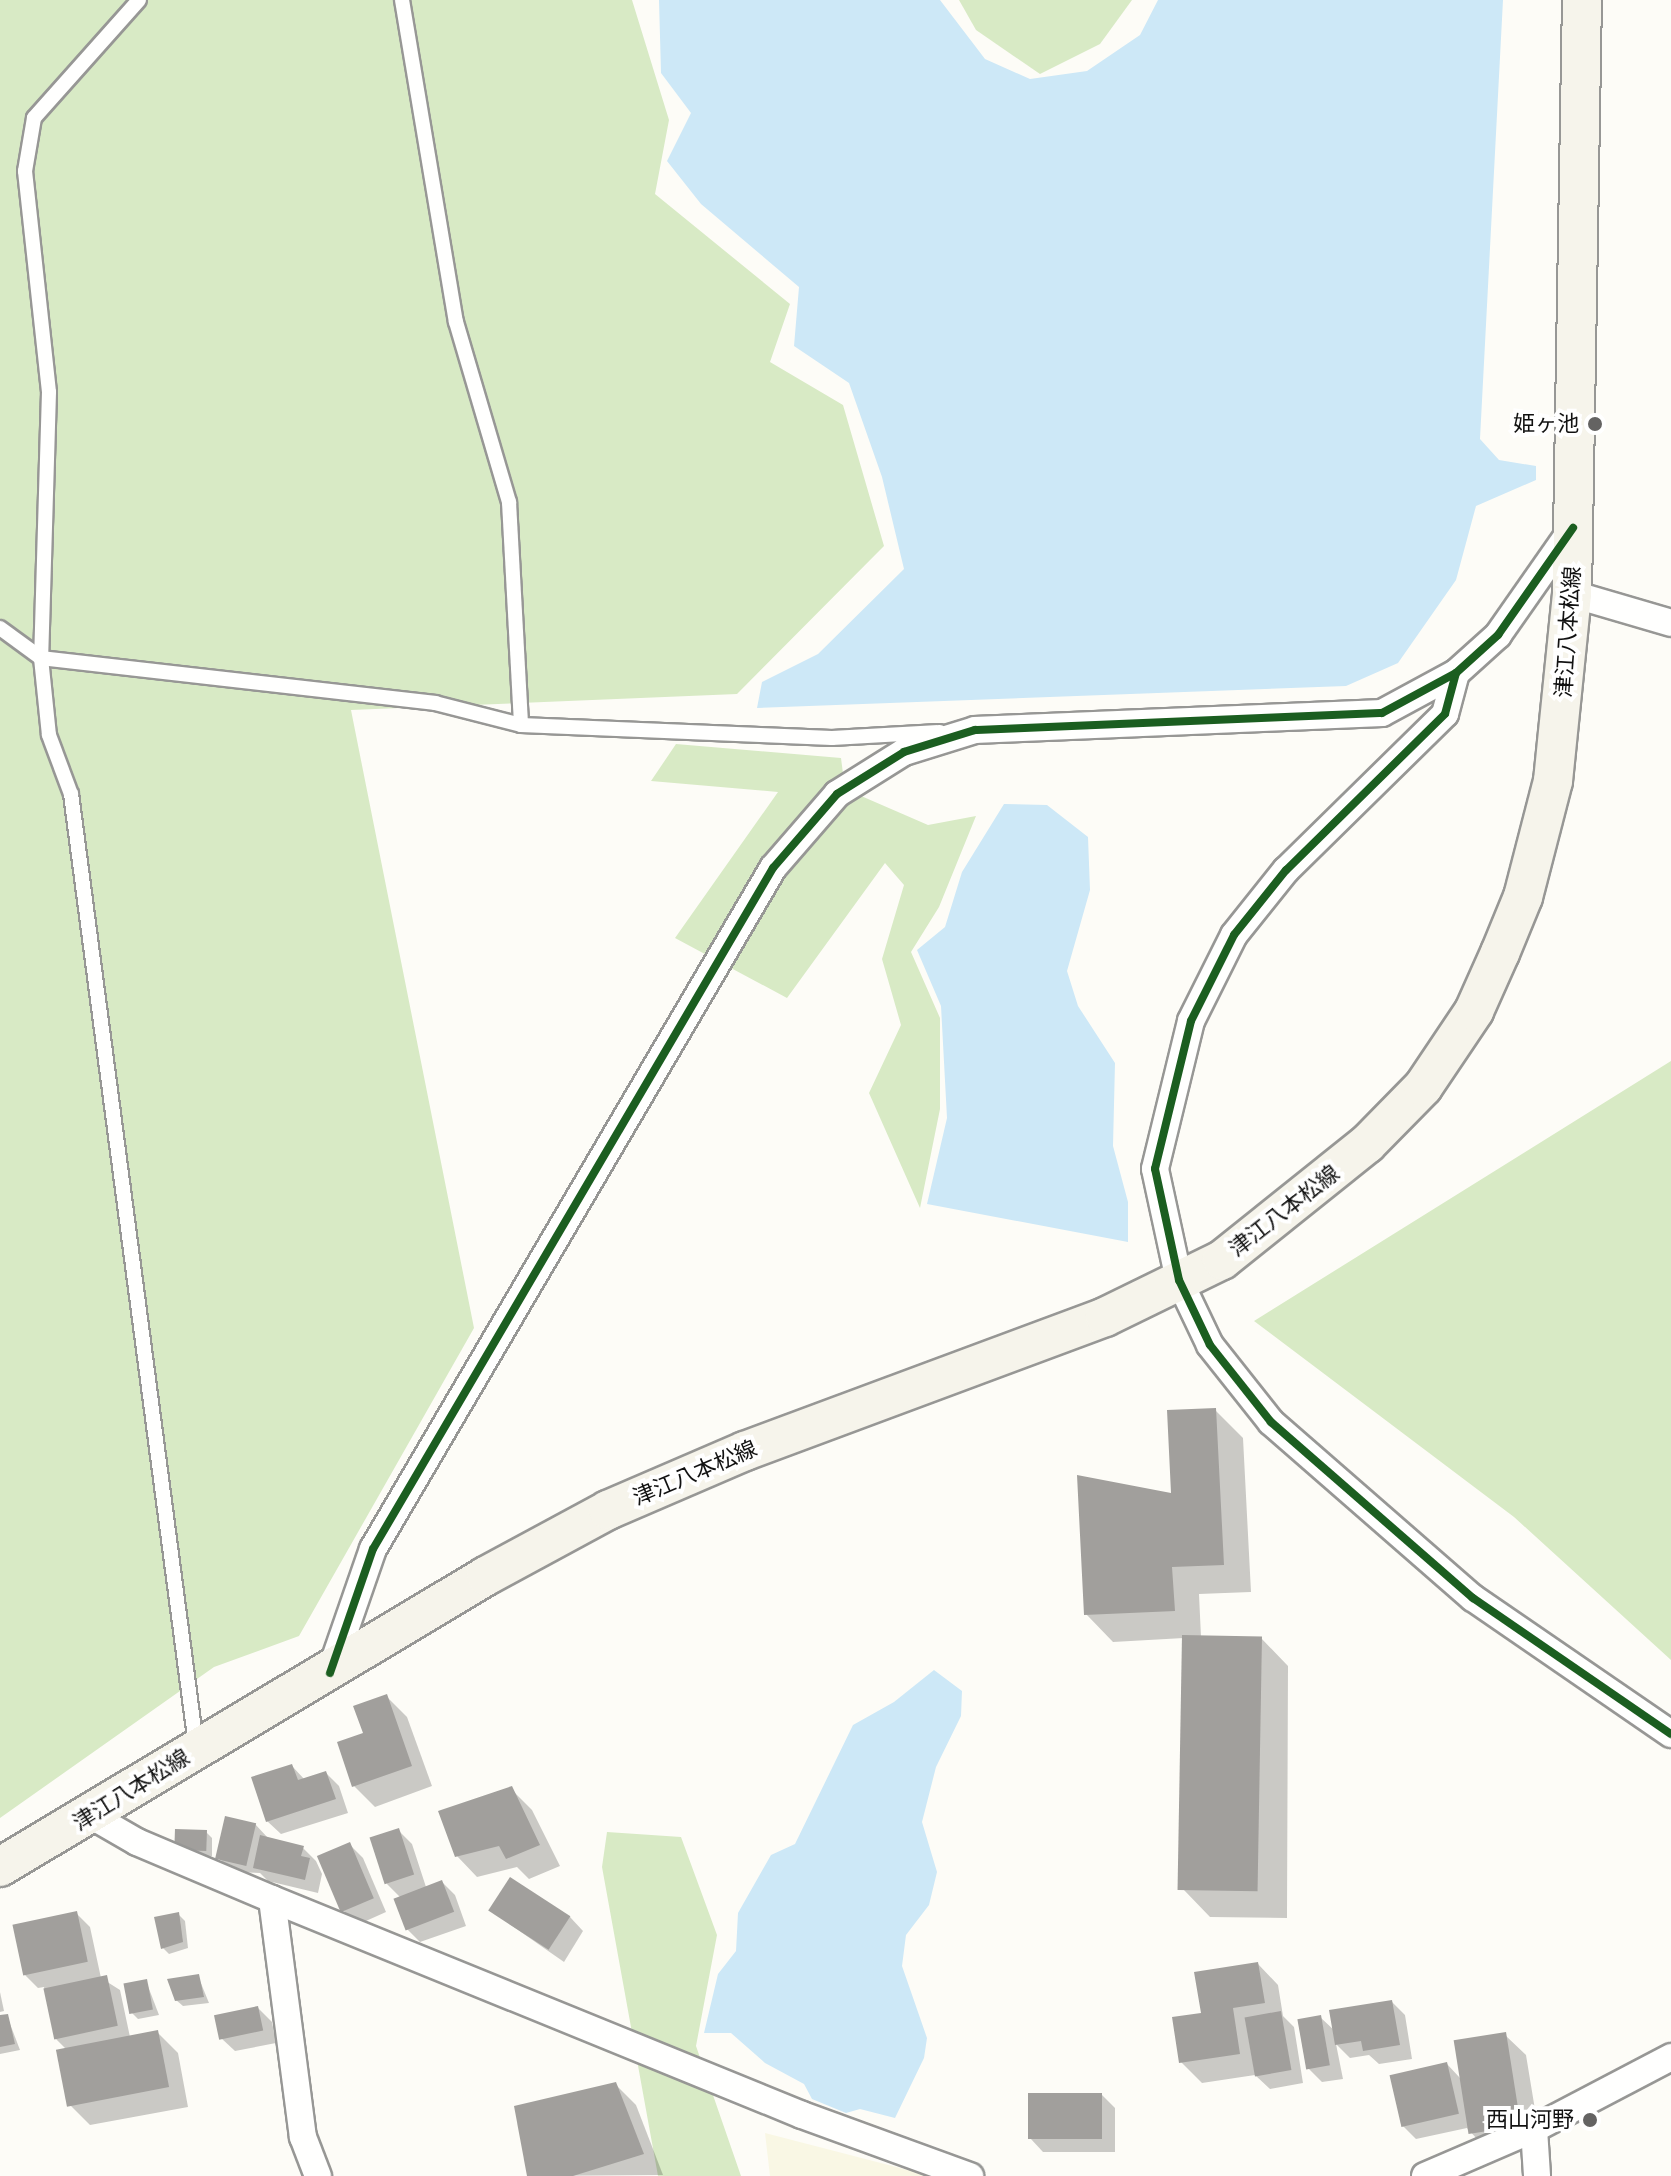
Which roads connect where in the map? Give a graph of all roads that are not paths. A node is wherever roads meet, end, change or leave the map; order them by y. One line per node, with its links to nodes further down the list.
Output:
1 (139, 0): 8 (lane)
2 (402, 0): 10 (lane)
3 (1582, 0): 4 (main road, 津江八本松線)
4 (1573, 528): 5 (main road, 津江八本松線); 9 (street)
5 (1572, 594): 6 (street); 12 (main road, 津江八本松線)
6 (1671, 623)
7 (0, 628): 8 (lane)
8 (41, 658): 10 (lane); 15 (lane)
9 (1456, 673): 11 (street); 12 (street)
10 (521, 725): 11 (lane)
11 (975, 730): 13 (street)
12 (1179, 1280): 13 (main road, 津江八本松線); 14 (street)
13 (330, 1673): 15 (main road, 津江八本松線)
14 (1671, 1734)
15 (196, 1749): 16 (main road, 津江八本松線)
16 (92, 1816): 17 (main road, 津江八本松線); 18 (street)
17 (0, 1867)
18 (272, 1899): 21 (street); 22 (street)
19 (1671, 2057): 20 (street)
20 (1534, 2129): 23 (street); 24 (street)
21 (318, 2176)
22 (970, 2176)
23 (1425, 2176)
24 (1537, 2176)

